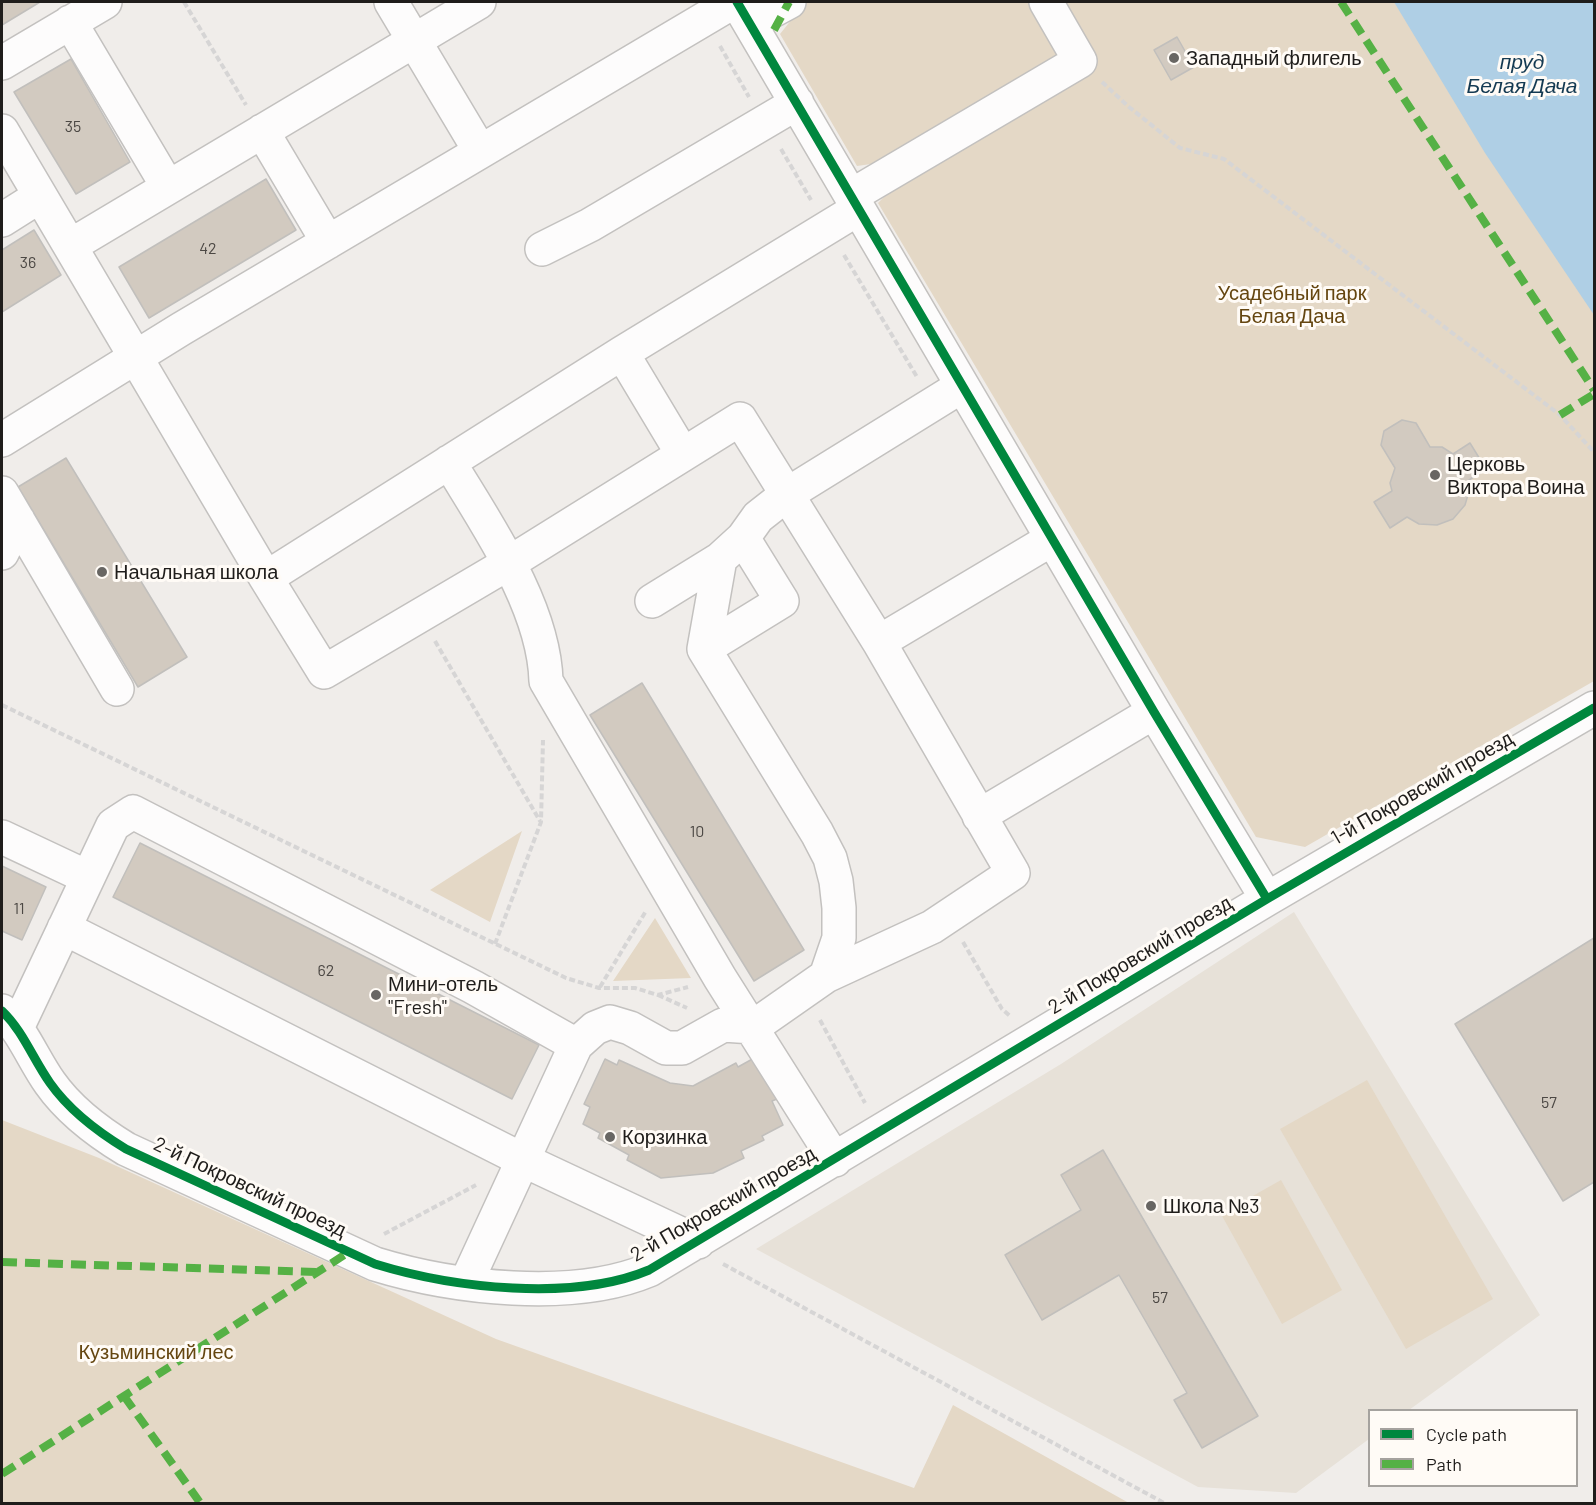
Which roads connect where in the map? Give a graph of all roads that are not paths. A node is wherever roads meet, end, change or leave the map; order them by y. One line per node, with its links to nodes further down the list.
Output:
1 (105, 2): 7 (street)
2 (391, 2): 8 (street)
3 (479, 2): 8 (street)
4 (789, 2): 6 (street)
5 (1046, 2): 16 (street)
6 (740, 9): 10 (street); 13 (street)
7 (70, 22): 9 (street); 14 (street)
8 (414, 40): 11 (street); 13 (street)
9 (2, 63)
10 (797, 103): 16 (street); 20 (street)
11 (262, 131): 14 (street); 18 (street)
12 (3, 137): 15 (street)
13 (480, 151): 18 (street)
14 (168, 187): 19 (street)
15 (40, 196): 17 (street); 19 (street)
16 (855, 202): 21 (street); 23 (street)
17 (2, 220)
18 (328, 242): 22 (street)
19 (70, 246): 22 (street)
20 (542, 249)
21 (622, 353): 25 (street); 26 (street)
22 (135, 358): 24 (street); 33 (street)
23 (962, 386): 27 (street); 29 (street)
24 (2, 440)
25 (682, 453): 27 (street); 32 (street)
26 (449, 462): 32 (street); 33 (street)
27 (786, 495): 30 (street); 35 (street)
28 (10, 506): 31 (street); 37 (street)
29 (1052, 539): 35 (street); 39 (street)
30 (731, 548): 34 (street); 36 (street); 36 (street)
31 (2, 553)
32 (509, 562): 33 (street); 47 (street)
33 (266, 578)
34 (652, 601)
35 (879, 642): 40 (street)
36 (704, 649): 45 (street)
37 (117, 689)
38 (1594, 708): 43 (street, 1-й Покровский проезд)
39 (1154, 712): 40 (street); 43 (street)
40 (979, 816): 45 (street)
41 (2, 837): 42 (street)
42 (87, 878): 44 (street); 48 (street)
43 (1267, 899): 50 (street, 2-й Покровский проезд)
44 (64, 928): 46 (street); 49 (street)
45 (826, 976): 47 (street)
46 (9, 1019): 52 (street, 2-й Покровский проезд)
47 (753, 1027): 48 (street); 50 (street)
48 (576, 1045): 49 (street)
49 (523, 1160): 51 (street); 52 (street)
50 (835, 1160): 51 (street, 2-й Покровский проезд)
51 (694, 1244): 52 (street, 2-й Покровский проезд)
52 (466, 1283)

